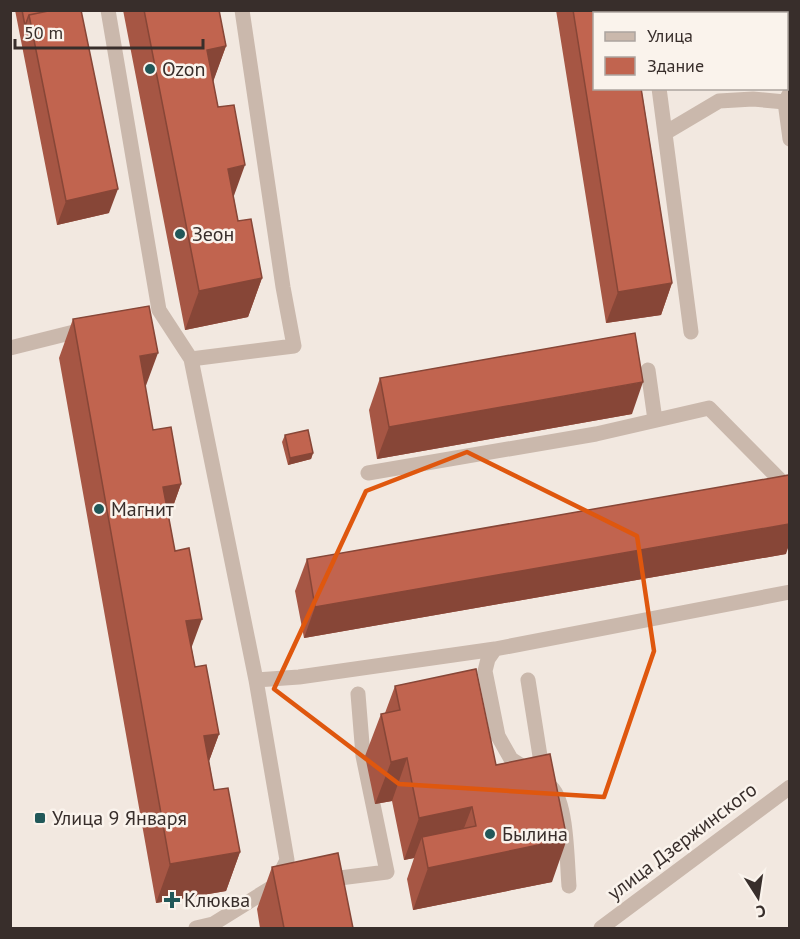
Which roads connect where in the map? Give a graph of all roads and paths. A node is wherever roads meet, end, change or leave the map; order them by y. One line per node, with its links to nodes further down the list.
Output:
1 (108, 10): 10 (street)
2 (242, 10): 10 (street)
3 (659, 90): 5 (street)
4 (787, 98): 5 (street); 6 (street)
5 (665, 133): 8 (street)
6 (789, 140)
7 (104, 325): 9 (street)
8 (691, 332)
9 (10, 348)
10 (191, 359): 17 (street)
11 (648, 370): 12 (street)
12 (655, 420): 13 (street); 14 (street)
13 (368, 473)
14 (789, 490)
15 (789, 592): 16 (street)
16 (495, 649): 17 (street); 20 (street)
17 (256, 680): 22 (street)
18 (528, 680): 20 (street)
19 (358, 694): 22 (street)
20 (544, 781): 23 (street)
21 (789, 786): 25 (street, улица Дзержинского)
22 (274, 886): 24 (street)
23 (569, 886)
24 (196, 928)
25 (601, 928)

